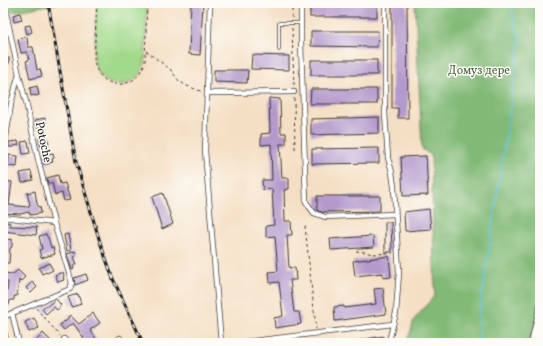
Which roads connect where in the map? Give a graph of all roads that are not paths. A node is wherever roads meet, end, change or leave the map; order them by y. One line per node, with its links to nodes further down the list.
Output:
1 (4, 3): 6 (street, Potoche)
2 (210, 3): 11 (street)
3 (301, 3): 5 (street)
4 (385, 3): 13 (street)
5 (301, 23): 8 (lane); 13 (street)
6 (10, 31): 7 (street); 9 (street, Potoche)
7 (3, 35)
8 (279, 50)
9 (19, 75): 12 (street); 15 (street, Potoche)
10 (294, 92): 11 (street)
11 (207, 93): 26 (street)
12 (3, 157)
13 (395, 214): 19 (street)
14 (3, 217): 15 (street)
15 (54, 223): 17 (street, Potoche)
16 (540, 305): 29 (street)
17 (12, 313): 18 (street); 23 (street)
18 (3, 317)
19 (393, 324): 22 (street); 28 (street)
20 (120, 338): 25 (street)
21 (64, 339): 24 (street)
22 (277, 341): 27 (street)
23 (19, 343)
24 (68, 343)
25 (123, 343)
26 (221, 343)
27 (237, 343)
28 (389, 343)
29 (531, 343)

